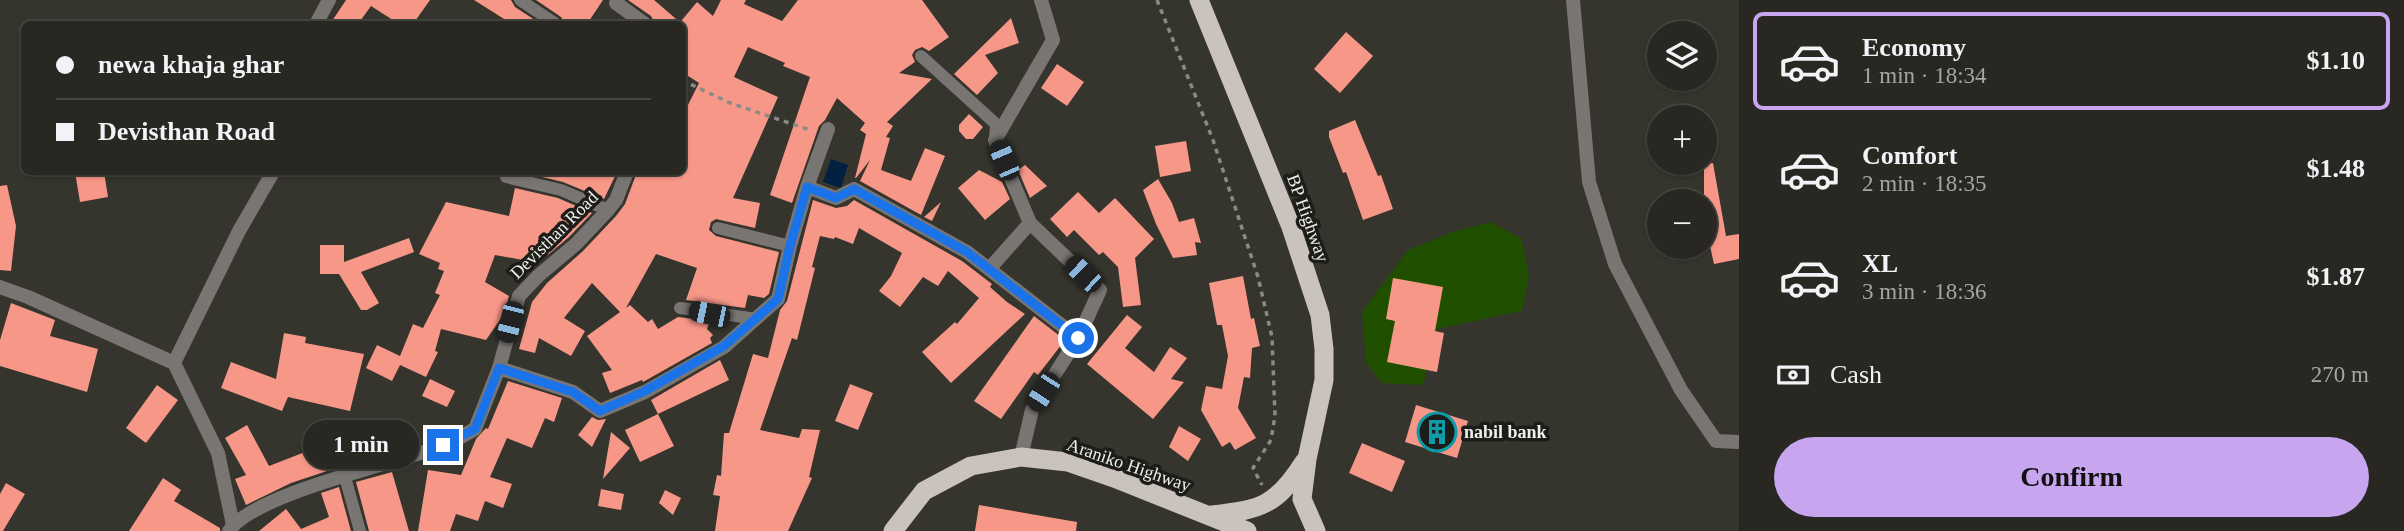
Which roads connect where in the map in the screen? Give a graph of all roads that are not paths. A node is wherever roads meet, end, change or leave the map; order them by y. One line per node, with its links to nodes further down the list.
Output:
1 (329, 0): 7 (street)
2 (520, 0): 8 (lane)
3 (618, 0): 9 (street)
4 (1041, 0): 12 (street)
5 (1199, 0): 30 (highway, BP Highway)
6 (1573, 0): 28 (street)
7 (318, 21)
8 (552, 21)
9 (641, 21)
10 (920, 56): 12 (lane)
11 (827, 132): 16 (street)
12 (995, 140): 18 (street)
13 (271, 175): 26 (street)
14 (626, 175): 17 (street, Devisthan Road)
15 (506, 177): 17 (lane)
16 (807, 187): 20 (street); 21 (street)
17 (608, 211): 27 (street, Devisthan Road)
18 (1030, 223): 21 (street); 25 (street)
19 (718, 228): 20 (lane)
20 (790, 246): 24 (street)
21 (989, 269): 25 (street)
22 (0, 287): 26 (street)
23 (680, 308): 24 (lane)
24 (757, 320): 27 (street)
25 (1078, 338): 29 (street)
26 (174, 363): 33 (street)
27 (499, 368): 31 (street, Devisthan Road)
28 (1739, 442)
29 (1021, 457): 32 (highway, Araniko Highway); 35 (highway, Araniko Highway)
30 (1307, 459): 32 (highway, BP Highway); 37 (highway, BP Highway)
31 (345, 477): 33 (street, Devisthan Road); 34 (lane)
32 (1207, 515): 36 (highway, Araniko Highway)
33 (231, 528)
34 (360, 531)
35 (893, 531)
36 (1247, 531)
37 (1316, 531)

